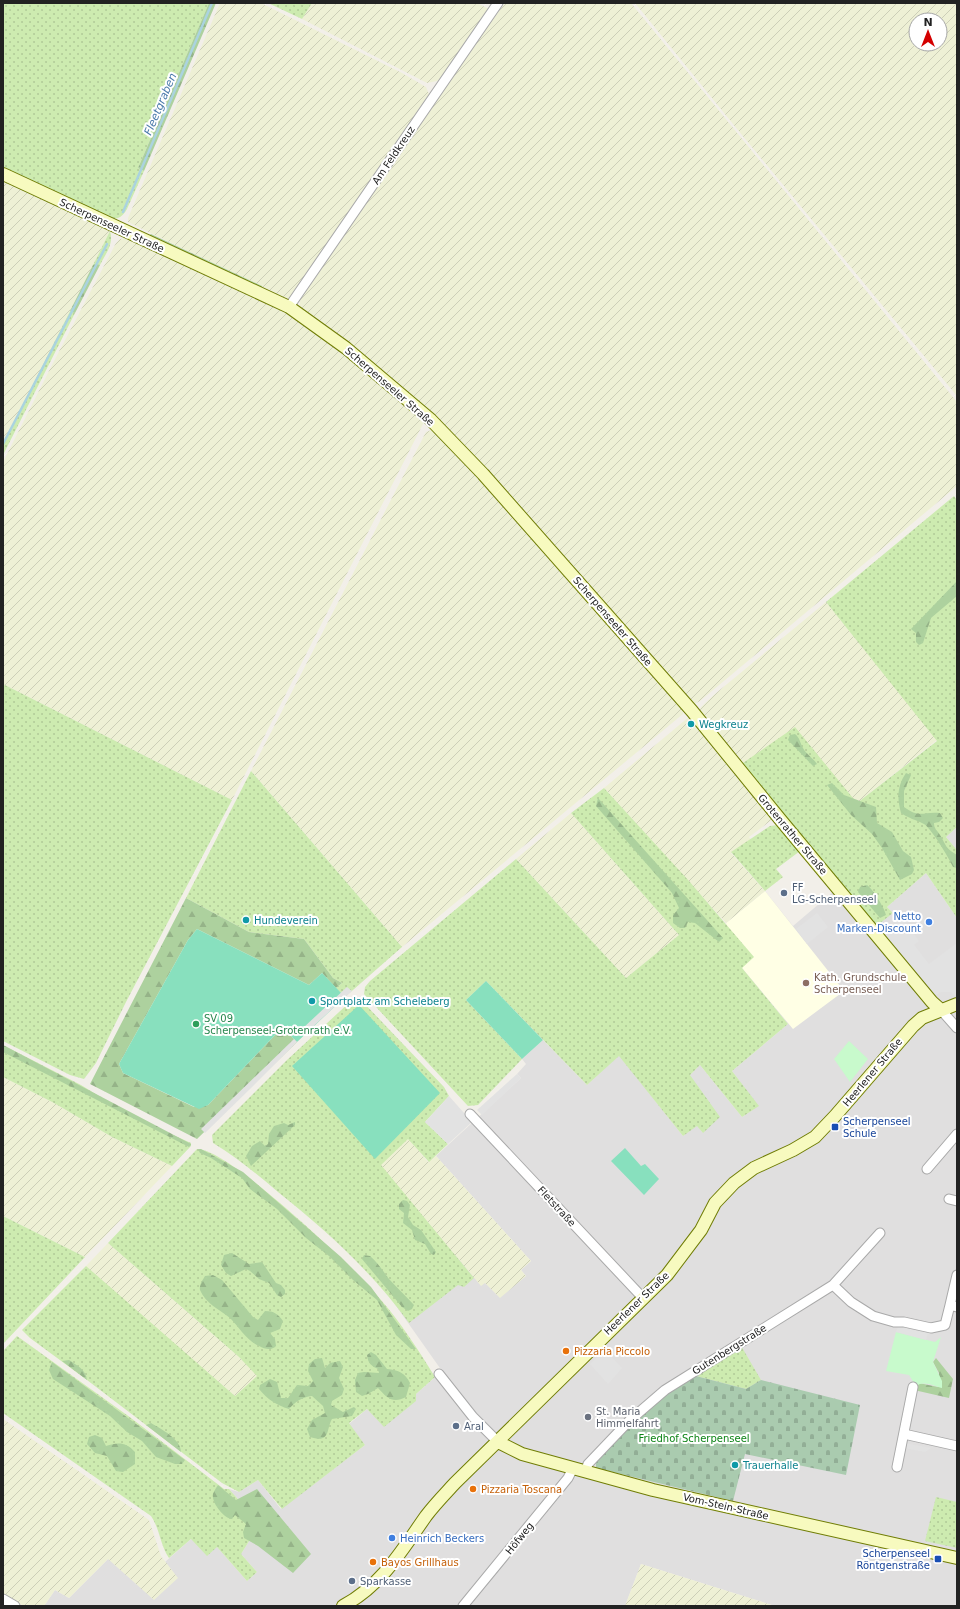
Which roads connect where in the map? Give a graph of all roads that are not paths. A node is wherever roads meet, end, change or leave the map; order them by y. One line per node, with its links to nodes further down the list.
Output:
1 (498, 3): 3 (street, Am Feldkreuz)
2 (3, 174): 3 (main road, Scherpenseeler Straße)
3 (289, 307): 4 (main road, Scherpenseeler Straße)
4 (692, 711): 6 (main road, Grotenrather Straße)
5 (957, 1004): 6 (main road, Heerlener Straße)
6 (941, 1010): 7 (street); 14 (main road, Heerlener Straße)
7 (957, 1028)
8 (470, 1114): 14 (street, Fletstraße)
9 (957, 1134): 10 (street)
10 (927, 1169)
11 (880, 1233): 13 (street, Gutenbergstraße)
12 (957, 1275): 15 (street)
13 (833, 1285): 15 (street); 23 (street, Gutenbergstraße)
14 (643, 1298): 19 (main road, Heerlener Straße)
15 (954, 1306)
16 (439, 1374): 19 (street)
17 (913, 1387): 18 (street)
18 (904, 1434): 20 (street); 21 (street)
19 (498, 1442): 22 (main road, Vom-Stein-Straße); 27 (main road, Heerlener Straße)
20 (957, 1446)
21 (897, 1467)
22 (573, 1468): 23 (main road, Vom-Stein-Straße); 28 (street, Höfweg)
23 (585, 1472): 24 (main road, Vom-Stein-Straße)
24 (957, 1558)
25 (3, 1599): 26 (street)
26 (16, 1606)
27 (343, 1606)
28 (463, 1606)

